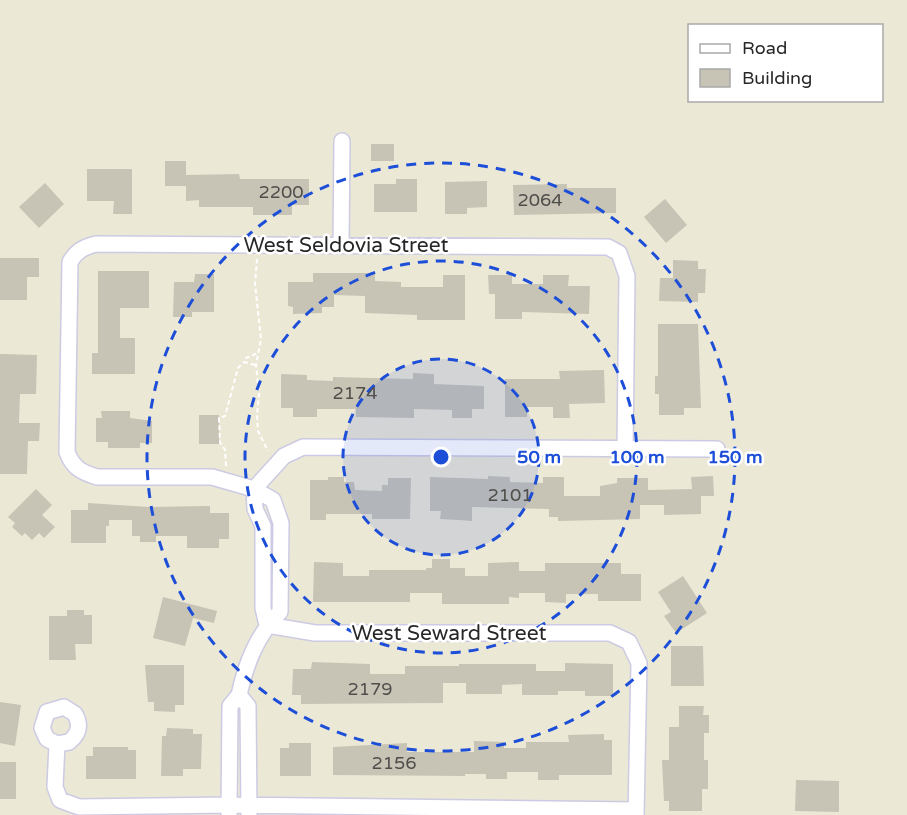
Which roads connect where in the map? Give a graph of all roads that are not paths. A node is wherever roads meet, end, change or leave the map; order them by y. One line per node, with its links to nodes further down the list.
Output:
1 (342, 141): 2 (street)
2 (341, 245): 4 (street, West Seldovia Street); 5 (street, West Seldovia Street)
3 (717, 448): 4 (street)
4 (625, 449): 5 (street)
5 (254, 489): 6 (street)
6 (267, 624): 7 (street); 11 (street, West Seward Street)
7 (239, 694): 9 (street); 10 (street)
8 (57, 744): 9 (street)
9 (229, 810): 10 (street)
10 (249, 810): 11 (street)
11 (636, 812)

